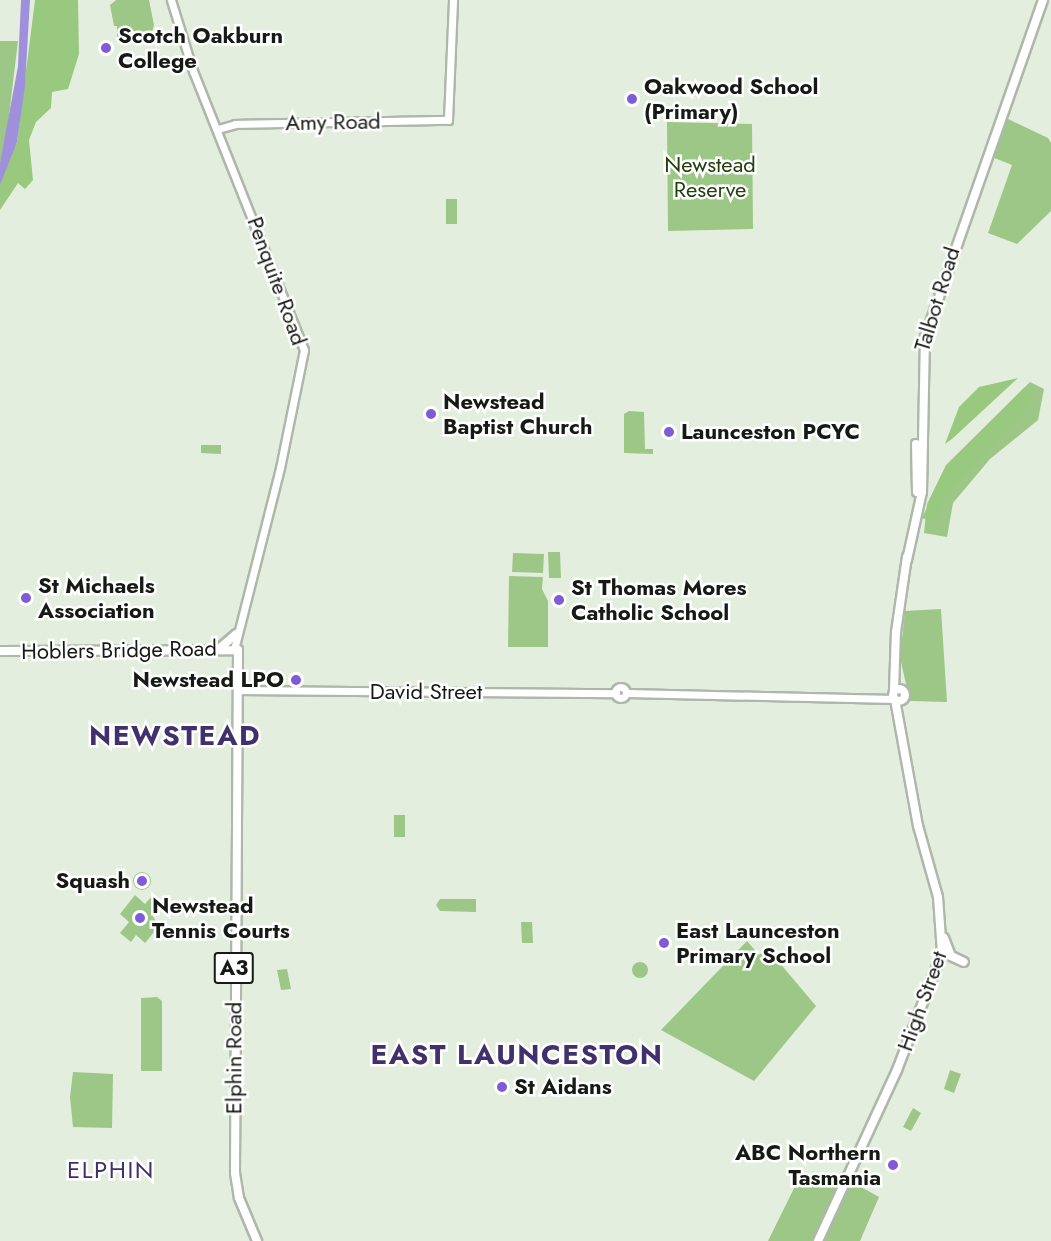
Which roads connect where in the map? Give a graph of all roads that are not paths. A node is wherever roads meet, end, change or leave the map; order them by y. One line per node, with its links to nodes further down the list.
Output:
1 (171, 0): 4 (street, Penquite Road)
2 (453, 0): 4 (street, Amy Road)
3 (1042, 0): 11 (main road, Talbot Road)
4 (218, 129): 5 (street, Penquite Road)
5 (245, 607): 6 (street, Penquite Road); 8 (street, Penquite Road)
6 (236, 634): 7 (highway); 8 (street, Penquite Road)
7 (217, 650): 8 (highway, Hoblers Bridge Road); 9 (highway, Hoblers Bridge Road)
8 (236, 650): 10 (highway, Elphin Road / A3)
9 (0, 651)
10 (237, 690): 11 (street, David Street); 14 (highway, Elphin Road / A3)
11 (897, 695): 12 (main road, High Street)
12 (943, 934): 13 (main road); 15 (main road, High Street)
13 (964, 962)
14 (257, 1241)
15 (818, 1241)

